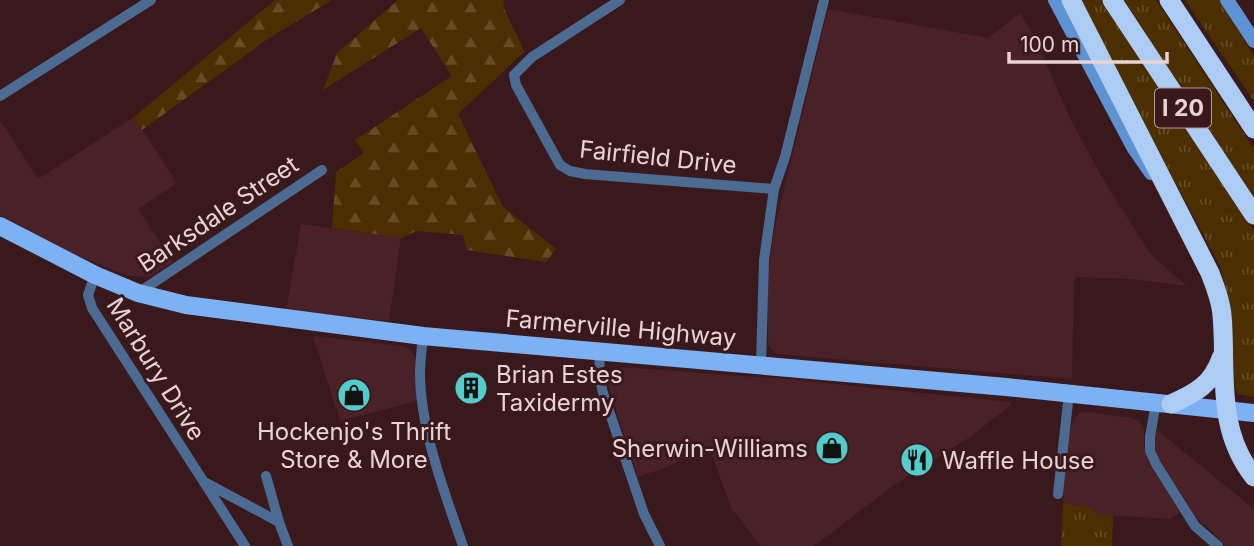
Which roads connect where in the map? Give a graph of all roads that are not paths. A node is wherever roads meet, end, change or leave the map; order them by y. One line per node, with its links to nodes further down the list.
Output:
1 (151, 0): 11 (street)
2 (620, 0): 15 (street, Fairfield Drive)
3 (824, 0): 15 (street)
4 (1055, 0): 17 (main road)
5 (1071, 0): 17 (highway)
6 (1112, 0): 16 (highway, I 20)
7 (1169, 0): 10 (highway, I 20)
8 (1227, 0): 9 (main road)
9 (1254, 41)
10 (1208, 60): 12 (highway); 13 (highway, I 20)
11 (0, 96)
12 (1254, 106)
13 (1254, 130)
14 (322, 170): 20 (street, Barksdale Street)
15 (774, 190): 24 (street)
16 (1254, 215)
17 (1184, 222): 23 (highway)
18 (0, 226): 19 (main road, Farmerville Highway)
19 (95, 275): 20 (main road, Farmerville Highway); 31 (street, Marbury Drive)
20 (138, 293): 21 (main road, Farmerville Highway)
21 (423, 335): 22 (main road, Farmerville Highway); 36 (street)
22 (600, 351): 24 (main road, Farmerville Highway); 37 (street)
23 (1223, 353): 26 (highway); 27 (highway)
24 (761, 364): 25 (main road, Farmerville Highway)
25 (1069, 393): 26 (main road, Farmerville Highway); 32 (street)
26 (1164, 403): 27 (main road, Farmerville Highway); 38 (street)
27 (1225, 411): 28 (main road, Farmerville Highway); 30 (highway)
28 (1254, 413)
29 (266, 476): 33 (street)
30 (1254, 477)
31 (203, 482): 33 (street, Marbury Drive); 34 (street, Marbury Drive)
32 (1058, 494)
33 (279, 523): 35 (street)
34 (246, 546)
35 (288, 546)
36 (463, 546)
37 (660, 546)
38 (1218, 546)

